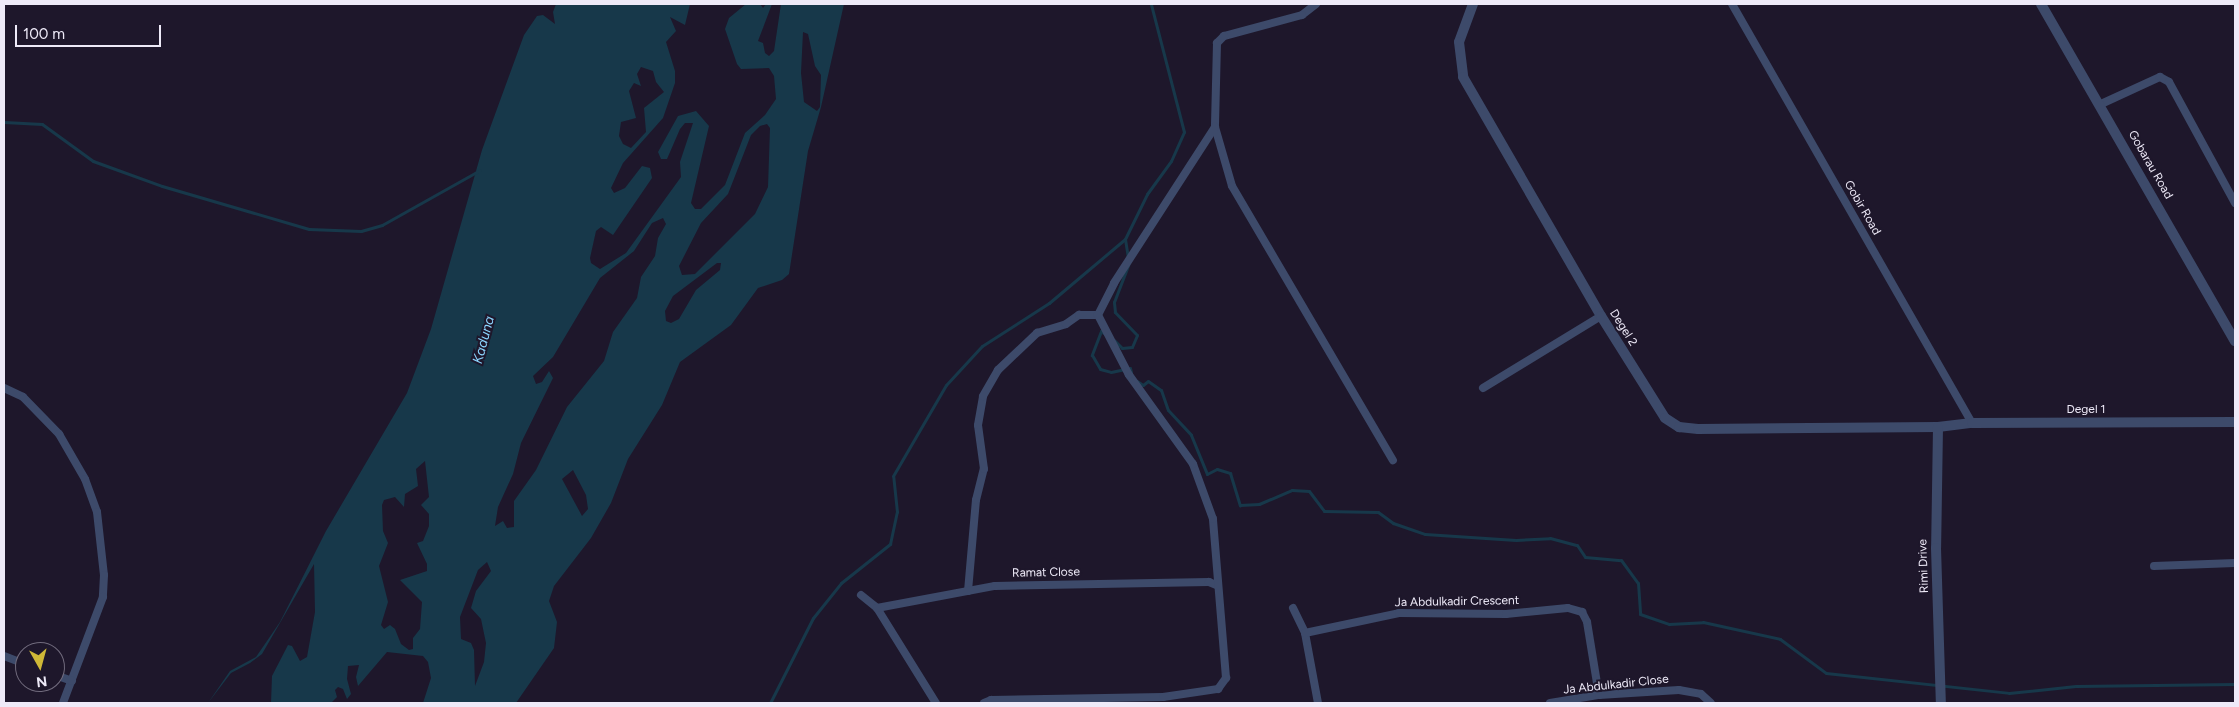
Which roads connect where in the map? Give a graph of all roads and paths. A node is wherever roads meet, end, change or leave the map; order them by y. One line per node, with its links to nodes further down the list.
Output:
1 (1316, 4): 6 (street)
2 (1473, 4): 9 (street, Degel 2)
3 (1732, 4): 14 (street, Gobir Road)
4 (2042, 4): 5 (street, Gobarau Road)
5 (2101, 104): 7 (street); 10 (street, Gobarau Road)
6 (1215, 127): 8 (street); 16 (street)
7 (2235, 203)
8 (1098, 315): 19 (street); 20 (street)
9 (1601, 316): 12 (street); 15 (street, Degel 2)
10 (2235, 341)
11 (4, 388): 26 (street)
12 (1483, 388)
13 (2235, 422): 14 (street, Degel 1)
14 (1972, 423): 15 (street, Degel 1)
15 (1938, 427): 29 (street, Rimi Drive)
16 (1393, 460)
17 (2235, 563): 18 (street)
18 (2154, 566)
19 (1216, 585): 20 (street, Ramat Close); 28 (street)
20 (968, 591): 22 (street, Ramat Close)
21 (861, 595): 22 (street)
22 (878, 608): 31 (street)
23 (1293, 608): 24 (street)
24 (1305, 633): 27 (street, Ja Abdulkadir Crescent); 33 (street)
25 (65, 679): 26 (street)
26 (72, 681): 30 (street)
27 (1599, 695): 34 (street, Ja Abdulkadir Close); 35 (street, Ja Abdulkadir Close)
28 (1163, 700): 32 (street)
29 (1941, 700)
30 (63, 703)
31 (936, 703)
32 (984, 703)
33 (1318, 703)
34 (1550, 703)
35 (1711, 703)

